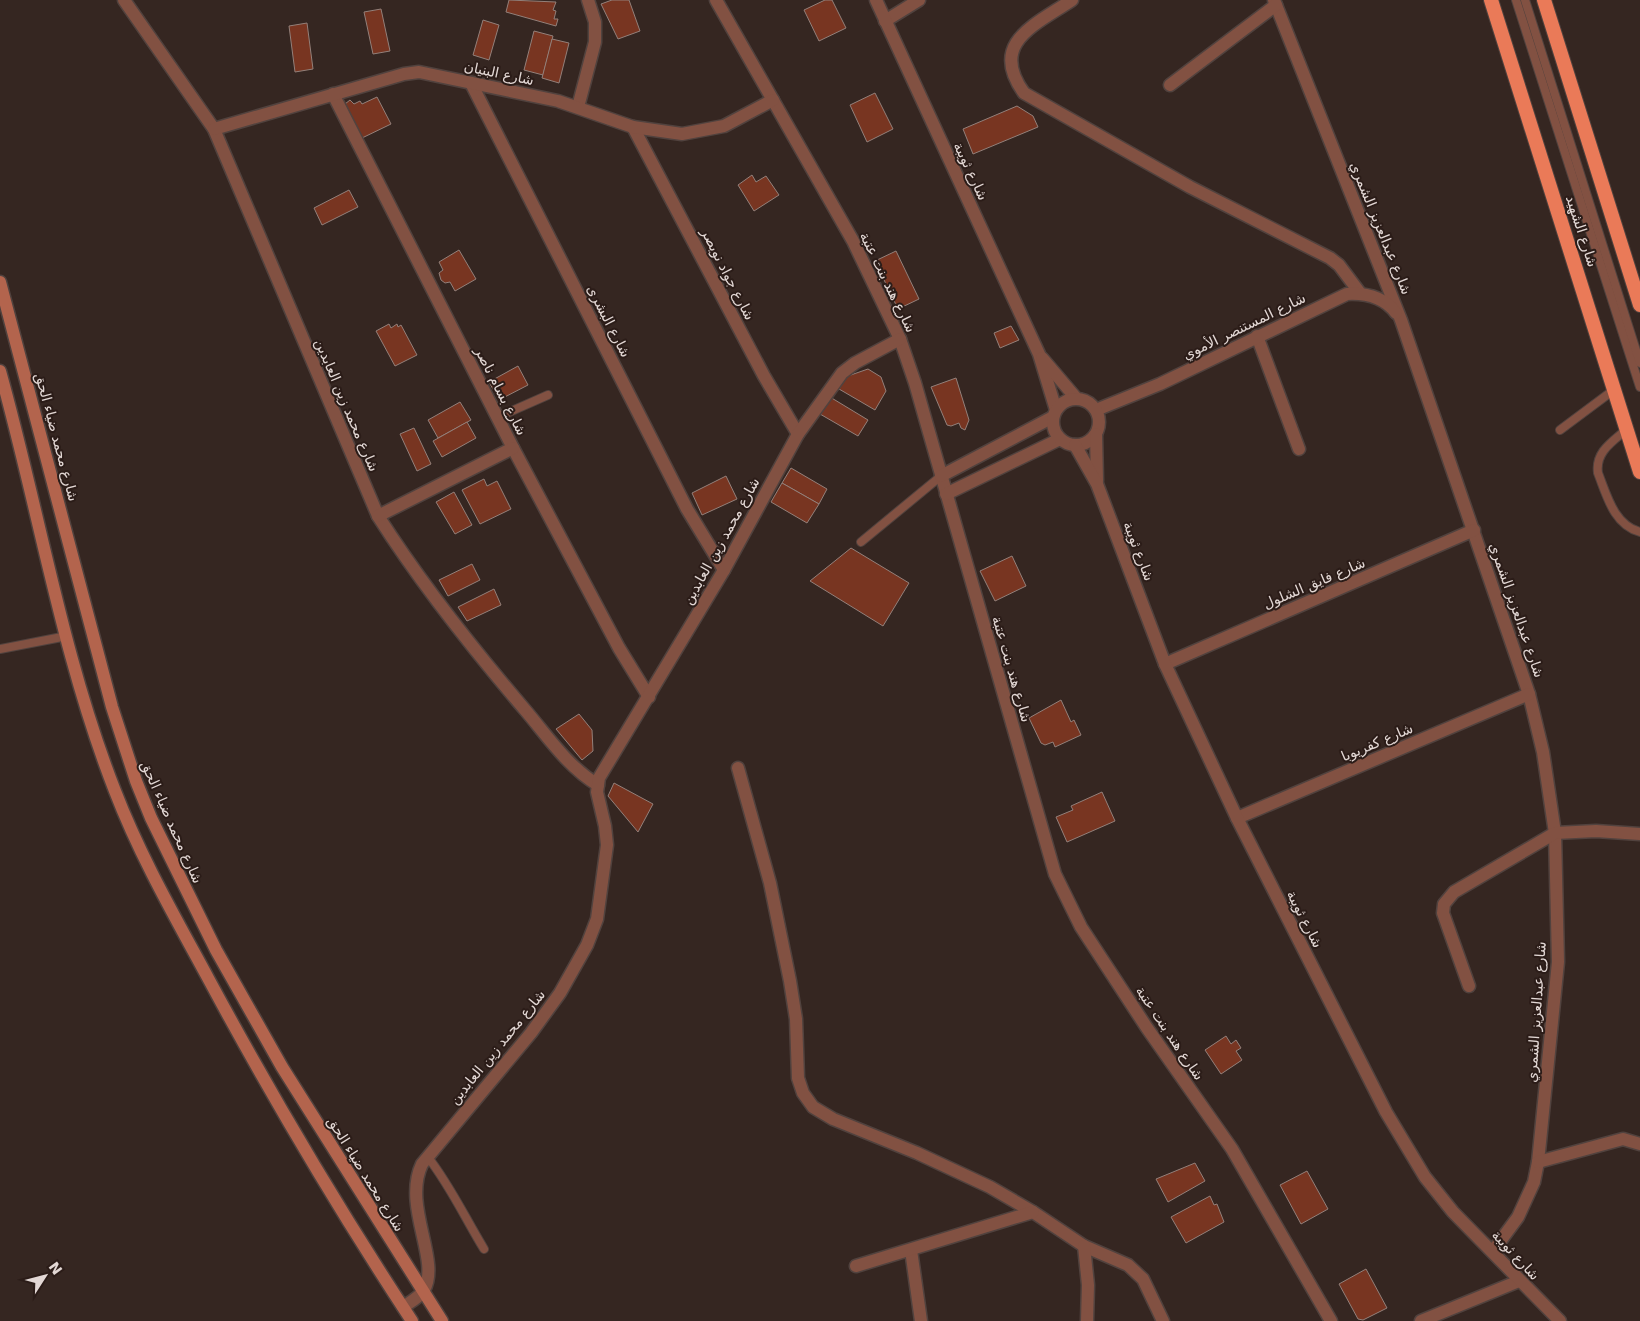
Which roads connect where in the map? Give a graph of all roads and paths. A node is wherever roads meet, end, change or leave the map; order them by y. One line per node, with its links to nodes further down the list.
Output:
1 (124, 0): 19 (street, شارع محمد زين العابدين)
2 (588, 0): 17 (street)
3 (716, 0): 16 (street, شارع هند بنت عتبة)
4 (876, 0): 12 (street, شارع ثويبة)
5 (919, 0): 12 (street)
6 (1072, 0): 21 (street)
7 (1491, 0): 30 (highway, شارع الشهيد)
8 (1516, 0): 29 (lane)
9 (1526, 0): 27 (lane)
10 (1544, 0): 22 (highway)
11 (1275, 3): 14 (street); 23 (street, شارع عبدالعزيز الشمري)
12 (885, 21): 26 (street, شارع ثويبة)
13 (471, 83): 15 (street, شارع البنيان); 17 (street, شارع البنيان); 52 (street, شارع البشرى)
14 (1170, 86)
15 (333, 94): 19 (street, شارع البنيان); 35 (street, شارع بسام ناصر)
16 (774, 100): 18 (street, شارع البنيان); 25 (street, شارع هند بنت عتبة)
17 (578, 107): 18 (street, شارع البنيان)
18 (634, 127): 38 (street, شارع جواد نويصر)
19 (214, 129): 48 (street, شارع محمد زين العابدين)
20 (0, 282): 74 (main road, شارع محمد ضياء الحق)
21 (1360, 293): 23 (street); 24 (street, شارع المستنصر الأموي)
22 (1640, 305)
23 (1401, 320): 49 (street, شارع عبدالعزيز الشمري)
24 (1257, 336): 33 (street, شارع المستنصر الأموي); 43 (street)
25 (900, 339): 38 (street, شارع محمد زين العابدين); 45 (street, شارع هند بنت عتبة)
26 (1039, 354): 32 (street, شارع ثويبة); 34 (street, شارع ثويبة)
27 (1640, 363)
28 (0, 371): 53 (main road)
29 (1640, 387)
30 (1615, 389): 36 (highway, شارع الشهيد); 37 (lane)
31 (548, 395): 35 (lane)
32 (1076, 398): 33 (street); 34 (street)
33 (1096, 410): 39 (street)
34 (1054, 413): 40 (street); 45 (street)
35 (498, 417): 42 (street, شارع بسام ناصر)
36 (1627, 429): 44 (highway, شارع الشهيد); 50 (lane)
37 (1560, 430)
38 (798, 434): 52 (street, شارع محمد زين العابدين)
39 (1096, 434): 41 (street); 46 (street, شارع ثويبة)
40 (1060, 440): 41 (street); 47 (street)
41 (1076, 445): 46 (street, شارع ثويبة)
42 (513, 448): 48 (street); 57 (street, شارع بسام ناصر)
43 (1299, 449)
44 (1640, 472)
45 (942, 476): 47 (street, شارع هند بنت عتبة); 51 (lane)
46 (1098, 484): 55 (street, شارع ثويبة)
47 (946, 494): 81 (street, شارع هند بنت عتبة)
48 (378, 516): 59 (street, شارع محمد زين العابدين)
49 (1474, 530): 55 (street, شارع فايق الشلول); 56 (street, شارع عبدالعزيز الشمري)
50 (1640, 532)
51 (861, 542)
52 (724, 570): 57 (street, شارع محمد زين العابدين)
53 (67, 636): 54 (lane); 75 (main road)
54 (0, 649)
55 (1166, 664): 60 (street, شارع ثويبة)
56 (1529, 694): 60 (street, شارع كفريوبا); 61 (street, شارع عبدالعزيز الشمري)
57 (650, 697): 59 (street, شارع محمد زين العابدين)
58 (738, 768): 67 (street)
59 (598, 785): 65 (street, شارع محمد زين العابدين)
60 (1237, 818): 71 (street, شارع ثويبة)
61 (1555, 833): 62 (street); 63 (street); 66 (street, شارع عبدالعزيز الشمري)
62 (1640, 834)
63 (1469, 986)
64 (1640, 1144): 66 (street)
65 (427, 1156): 69 (lane); 74 (street, شارع محمد زين العابدين)
66 (1538, 1162): 71 (street, شارع عبدالعزيز الشمري)
67 (1032, 1212): 68 (street); 70 (street)
68 (1084, 1246): 79 (street); 80 (street)
69 (484, 1249)
70 (911, 1250): 72 (street); 78 (street)
71 (1493, 1251): 73 (street, شارع ثويبة)
72 (856, 1266)
73 (1519, 1281): 82 (street); 83 (street, شارع ثويبة)
74 (423, 1293): 75 (street); 77 (main road, شارع محمد ضياء الحق)
75 (403, 1307): 76 (main road)
76 (412, 1321)
77 (442, 1321)
78 (921, 1321)
79 (1087, 1321)
80 (1163, 1321)
81 (1331, 1321)
82 (1421, 1321)
83 (1560, 1321)

